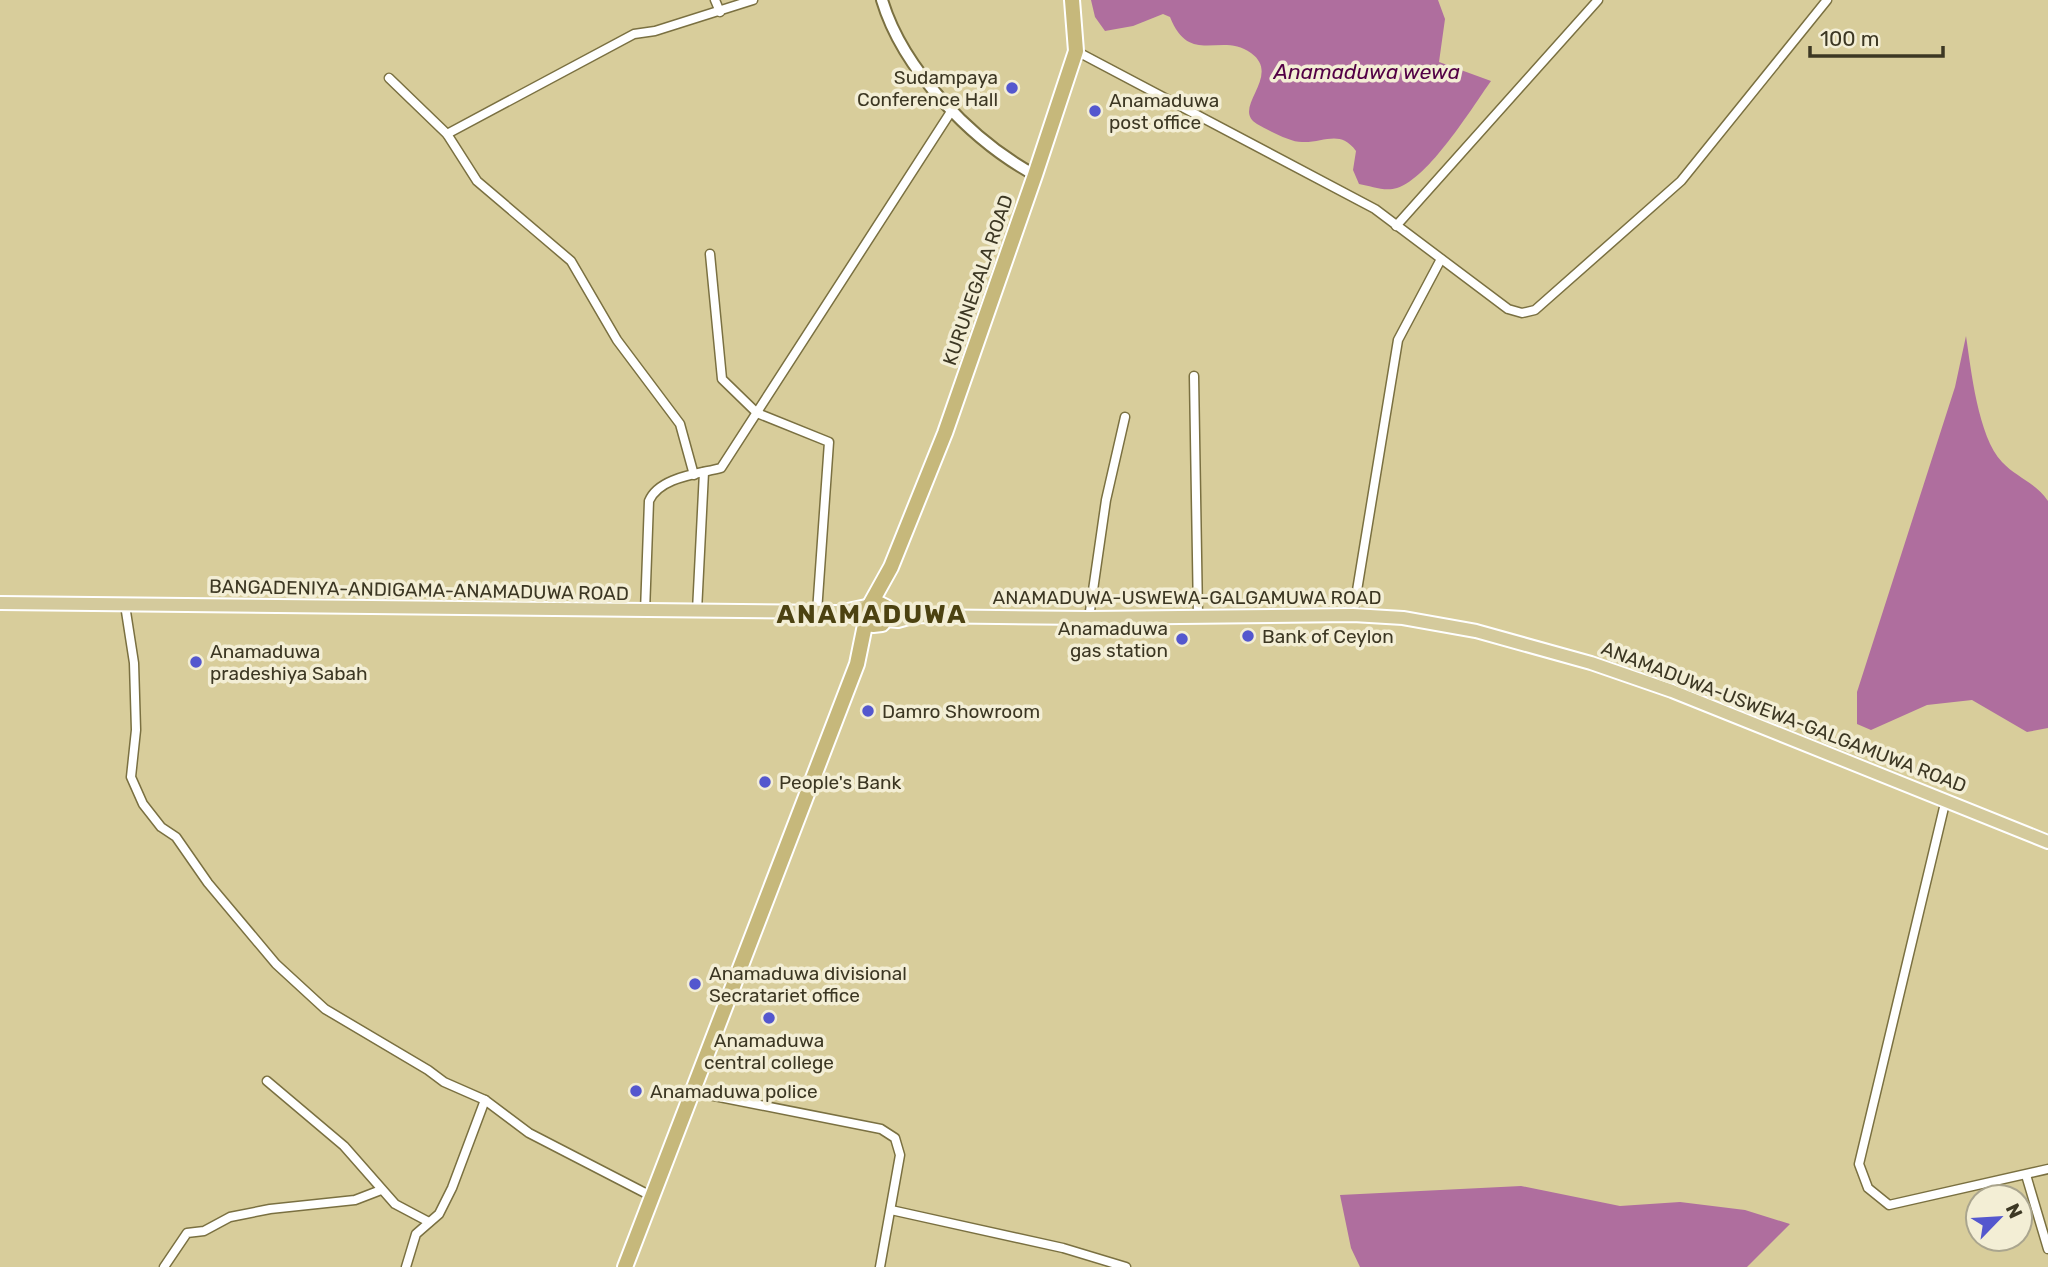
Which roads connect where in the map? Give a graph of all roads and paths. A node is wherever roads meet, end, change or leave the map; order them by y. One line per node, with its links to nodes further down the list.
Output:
1 (715, 0): 7 (street)
2 (752, 0): 7 (street)
3 (882, 0): 10 (street)
4 (1072, 0): 8 (highway, KURUNEGALA ROAD)
5 (1598, 0): 13 (street)
6 (1827, 0): 15 (street)
7 (720, 12): 11 (street)
8 (1076, 51): 12 (highway, KURUNEGALA ROAD); 13 (street)
9 (389, 78): 11 (street)
10 (952, 110): 12 (street); 17 (street)
11 (447, 134): 20 (street)
12 (1035, 174): 21 (highway, KURUNEGALA ROAD)
13 (1396, 226): 15 (street)
14 (710, 254): 17 (street)
15 (1441, 259): 28 (street)
16 (1194, 376): 29 (street)
17 (757, 413): 19 (street); 27 (street)
18 (1125, 417): 31 (street)
19 (704, 472): 20 (street); 25 (street)
20 (694, 475): 26 (street)
21 (891, 566): 24 (highway, KURUNEGALA ROAD); 30 (highway, KURUNEGALA ROAD)
22 (0, 603): 23 (main road, BANGADENIYA-ANDIGAMA-ANAMADUWA ROAD)
23 (125, 605): 26 (main road, BANGADENIYA-ANDIGAMA-ANAMADUWA ROAD); 37 (street)
24 (868, 610): 27 (main road, BANGADENIYA-ANDIGAMA-ANAMADUWA ROAD); 30 (highway); 30 (highway); 32 (highway, KURUNEGALA ROAD)
25 (697, 611): 26 (main road, BANGADENIYA-ANDIGAMA-ANAMADUWA ROAD); 27 (main road, BANGADENIYA-ANDIGAMA-ANAMADUWA ROAD)
26 (645, 612)
27 (817, 612)
28 (1353, 615): 29 (main road, ANAMADUWA-USWEWA-GALGAMUWA ROAD); 33 (main road, ANAMADUWA-USWEWA-GALGAMUWA ROAD)
29 (1198, 616): 31 (main road, ANAMADUWA-USWEWA-GALGAMUWA ROAD)
30 (885, 617): 31 (main road, ANAMADUWA-USWEWA-GALGAMUWA ROAD); 32 (highway)
31 (1089, 618)
32 (856, 664): 36 (highway)
33 (1946, 799): 34 (main road, ANAMADUWA-USWEWA-GALGAMUWA ROAD); 39 (street)
34 (2048, 842)
35 (267, 1081): 40 (street)
36 (694, 1092): 41 (highway); 42 (street)
37 (485, 1100): 41 (street); 43 (street)
38 (2048, 1169): 39 (street)
39 (2026, 1175): 44 (street)
40 (381, 1190): 43 (street); 45 (street)
41 (653, 1197): 47 (highway)
42 (891, 1210): 48 (street); 49 (street)
43 (429, 1222): 46 (street)
44 (2048, 1249)
45 (164, 1267)
46 (406, 1267)
47 (625, 1267)
48 (880, 1267)
49 (1126, 1267)

